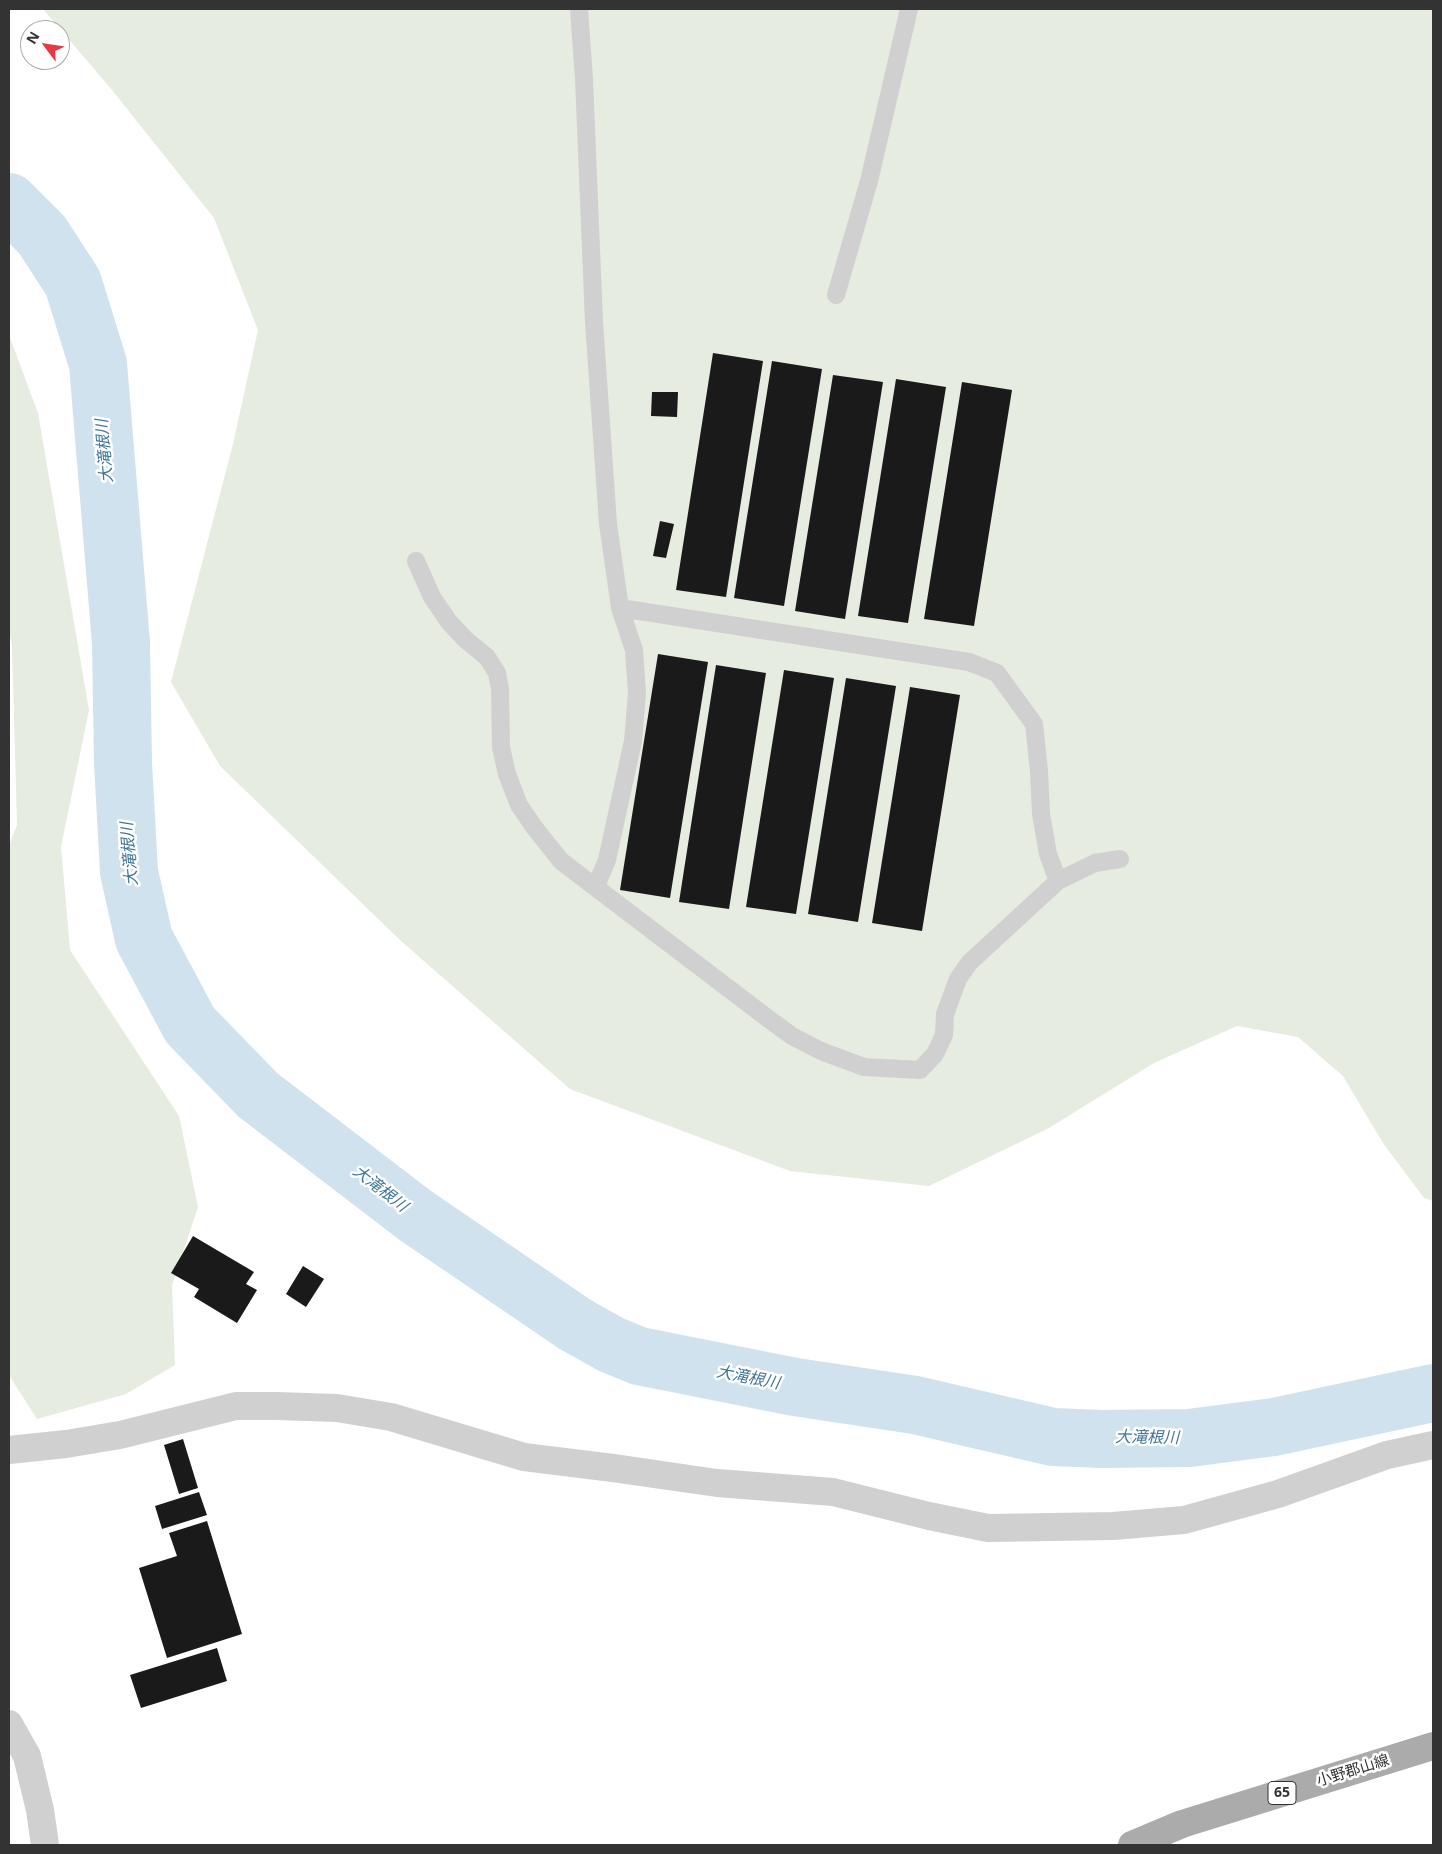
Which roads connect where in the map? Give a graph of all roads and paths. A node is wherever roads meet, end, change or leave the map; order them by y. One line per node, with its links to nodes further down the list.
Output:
1 (579, 9): 5 (lane)
2 (909, 9): 3 (lane)
3 (836, 295)
4 (416, 561): 8 (lane)
5 (620, 608): 7 (lane); 8 (lane)
6 (1120, 860): 7 (lane)
7 (1058, 881): 8 (lane)
8 (596, 886)
9 (1433, 1445): 10 (street)
10 (9, 1450)
11 (9, 1724): 13 (street)
12 (1433, 1746): 14 (main road, 小野郡山線 / 65)
13 (46, 1845)
14 (1132, 1845)

